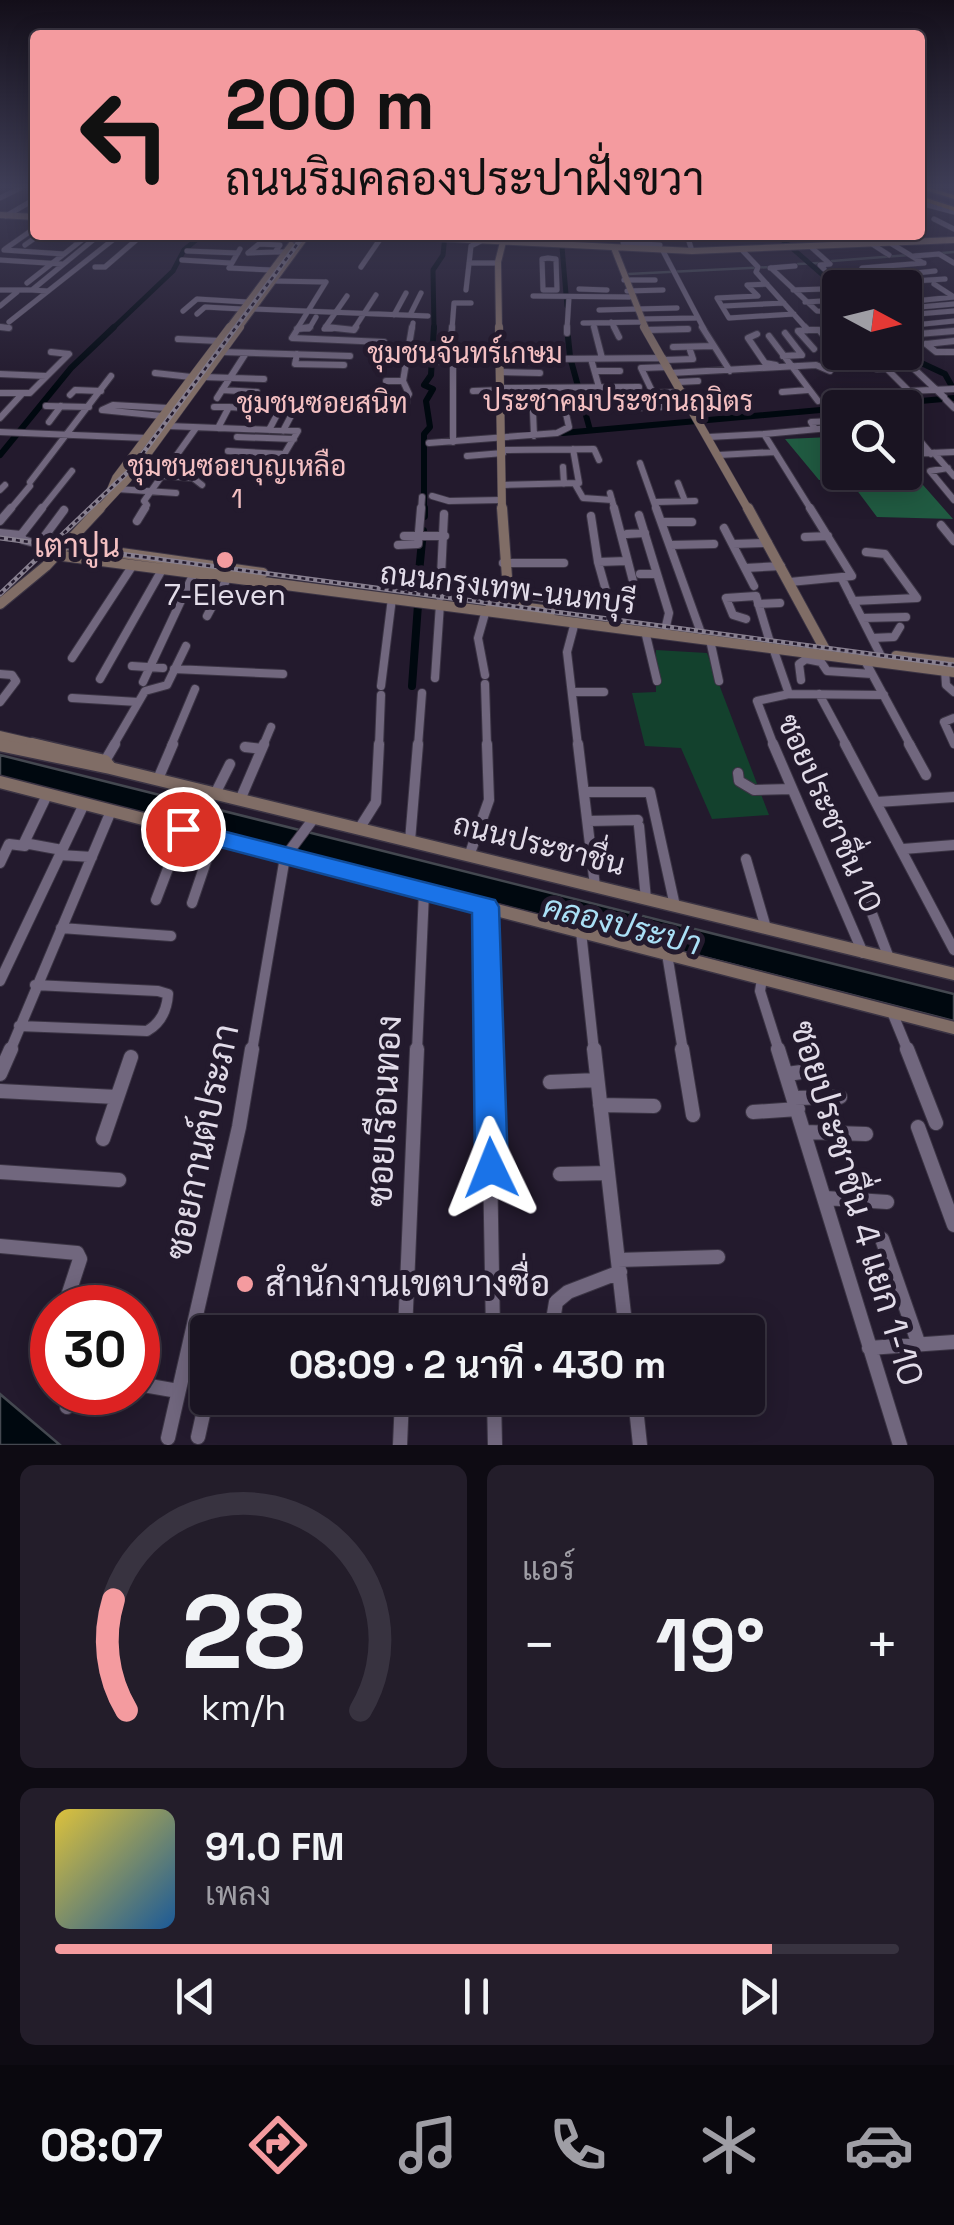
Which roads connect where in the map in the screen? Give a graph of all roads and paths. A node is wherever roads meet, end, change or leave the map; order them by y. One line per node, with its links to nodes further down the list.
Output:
1 (9, 255): 21 (street)
2 (62, 255): 21 (street)
3 (75, 255): 26 (street)
4 (94, 255): 28 (street)
5 (118, 255): 33 (street)
6 (236, 255): 22 (street)
7 (283, 255): 37 (main road)
8 (290, 255): 45 (main road)
9 (369, 255): 34 (street)
10 (470, 255): 23 (street)
11 (500, 255): 24 (main road)
12 (616, 255): 46 (main road)
13 (664, 255): 40 (street)
14 (747, 255): 35 (street)
15 (820, 255): 27 (street)
16 (889, 255): 29 (street)
17 (912, 255): 25 (street)
18 (548, 258): 18 (street)
19 (877, 258): 32 (street)
20 (182, 260): 22 (street)
21 (52, 263): 26 (street); 52 (street)
22 (230, 263): 37 (street)
23 (469, 263): 24 (street); 57 (street)
24 (498, 263): 145 (main road)
25 (924, 263): 29 (street); 39 (street)
26 (64, 264): 28 (street); 52 (street)
27 (829, 264)
28 (83, 265): 60 (street)
29 (902, 265): 32 (street)
30 (954, 265): 39 (street)
31 (794, 266): 36 (street)
32 (888, 266): 38 (street)
33 (94, 267)
34 (361, 267)
35 (759, 268): 36 (street); 43 (street); 49 (street)
36 (771, 268): 58 (street)
37 (272, 270): 45 (main road)
38 (864, 270)
39 (938, 273): 41 (street); 42 (street); 44 (street); 51 (street)
40 (674, 274): 53 (street)
41 (922, 274)
42 (954, 274)
43 (772, 276)
44 (922, 277)
45 (269, 280): 48 (street); 80 (main road)
46 (624, 280): 47 (street); 63 (main road)
47 (656, 280)
48 (326, 282): 86 (street)
49 (767, 284): 77 (street); 99 (street)
50 (934, 284): 73 (street)
51 (954, 285)
52 (30, 286): 59 (street); 60 (street)
53 (679, 286): 63 (street); 64 (street)
54 (579, 289): 63 (street)
55 (822, 289): 58 (street)
56 (0, 290): 59 (street)
57 (466, 290)
58 (793, 290): 75 (street)
59 (18, 291): 71 (street)
60 (48, 291): 103 (street)
61 (421, 292): 100 (street)
62 (406, 293): 92 (street)
63 (628, 293): 70 (street); 82 (main road)
64 (683, 293): 65 (street); 98 (street)
65 (696, 293)
66 (347, 296): 88 (street)
67 (376, 296): 90 (street)
68 (533, 296): 69 (street)
69 (566, 297): 70 (street); 120 (street)
70 (583, 297): 83 (street)
71 (3, 302)
72 (822, 302): 75 (street)
73 (954, 302): 76 (street); 85 (street)
74 (471, 304): 144 (street)
75 (807, 304): 77 (street); 89 (street)
76 (922, 304)
77 (786, 305): 79 (street); 93 (street)
78 (648, 306): 81 (street); 82 (street); 101 (street)
79 (724, 306)
80 (248, 307): 86 (street); 87 (street); 91 (street); 117 (main road)
81 (676, 308)
82 (635, 309): 84 (street); 102 (main road)
83 (586, 310)
84 (600, 310)
85 (922, 310)
86 (307, 311): 88 (street); 112 (street)
87 (183, 312)
88 (336, 312): 90 (street); 90 (street)
89 (822, 312)
90 (364, 313): 92 (street)
91 (197, 314)
92 (394, 314): 100 (street)
93 (794, 314): 95 (street); 115 (street)
94 (428, 316): 100 (street)
95 (764, 316): 99 (street); 107 (street)
96 (0, 317): 103 (street)
97 (316, 317): 112 (street)
98 (696, 318): 101 (street); 130 (street)
99 (742, 318): 109 (street)
100 (411, 319): 143 (street)
101 (655, 319): 102 (street); 118 (street)
102 (641, 321): 104 (street); 114 (main road)
103 (11, 322): 110 (street)
104 (611, 322): 106 (street); 125 (street)
105 (954, 322): 108 (street)
106 (583, 323)
107 (770, 323)
108 (924, 324)
109 (749, 326)
110 (0, 327)
111 (594, 327): 142 (street)
112 (297, 329): 129 (street)
113 (688, 329): 118 (street)
114 (648, 330): 118 (street); 146 (main road)
115 (808, 330): 122 (street); 132 (street)
116 (954, 331): 123 (street)
117 (231, 332): 127 (main road); 135 (main road)
118 (662, 332)
119 (785, 332): 140 (street)
120 (567, 333)
121 (756, 334): 148 (street)
122 (822, 334)
123 (922, 334)
124 (769, 336): 140 (street)
125 (620, 337)
126 (178, 339): 127 (street)
127 (218, 341): 165 (main road)
128 (954, 341): 137 (street)
129 (384, 342)
130 (714, 346): 131 (street); 154 (street)
131 (674, 348)
132 (814, 349)
133 (690, 350): 146 (street)
134 (51, 352): 162 (street)
135 (222, 352): 136 (street); 164 (main road)
136 (246, 352): 138 (street); 166 (street)
137 (954, 352)
138 (297, 354): 139 (street); 147 (street)
139 (350, 356)
140 (782, 356): 148 (street)
141 (592, 358): 142 (street); 145 (street); 152 (street)
142 (602, 358): 146 (street)
143 (406, 361): 144 (street); 170 (street)
144 (452, 361): 145 (street); 233 (street)
145 (500, 362): 156 (main road)
146 (667, 364): 154 (street); 158 (street); 172 (main road)
147 (344, 365)
148 (790, 367): 149 (street); 155 (street); 182 (street)
149 (761, 370): 154 (street); 168 (street)
150 (888, 370): 183 (street)
151 (914, 370): 184 (street)
152 (595, 371): 153 (street); 175 (street)
153 (620, 371)
154 (730, 371)
155 (830, 371)
156 (501, 372): 160 (street); 178 (main road)
157 (632, 372): 158 (street)
158 (642, 372): 188 (street)
159 (154, 373): 165 (street)
160 (540, 373)
161 (0, 374): 162 (street)
162 (46, 376): 191 (street)
163 (112, 376): 180 (street)
164 (204, 377): 166 (street); 214 (main road)
165 (191, 378): 212 (main road)
166 (231, 378): 167 (street); 181 (street)
167 (264, 379)
168 (768, 379)
169 (386, 380): 170 (street)
170 (403, 381): 200 (street)
171 (698, 381): 172 (street)
172 (678, 382): 188 (main road)
173 (574, 387): 174 (street); 177 (street)
174 (583, 387): 175 (street)
175 (599, 387): 176 (street)
176 (639, 387)
177 (532, 388): 178 (street); 229 (street)
178 (501, 389): 185 (street); 236 (main road)
179 (952, 389): 184 (street)
180 (101, 390): 192 (street); 201 (street)
181 (222, 390): 187 (street); 198 (street)
182 (808, 390): 189 (street); 196 (street)
183 (909, 390)
184 (937, 390): 186 (street); 195 (street)
185 (472, 391)
186 (922, 391)
187 (257, 392)
188 (683, 392): 207 (main road)
189 (782, 392)
190 (0, 393): 191 (street)
191 (22, 394): 216 (street)
192 (70, 395)
193 (562, 396): 229 (street)
194 (630, 396): 206 (street)
195 (945, 398): 209 (street)
196 (818, 401)
197 (121, 402): 201 (street)
198 (215, 402): 204 (street)
199 (378, 402): 200 (street)
200 (406, 402): 211 (street)
201 (91, 404): 203 (street); 227 (street)
202 (46, 406): 203 (street)
203 (62, 406): 217 (street)
204 (229, 407): 205 (street); 221 (street)
205 (245, 408)
206 (655, 408): 207 (street); 215 (street)
207 (691, 408): 208 (street); 230 (main road)
208 (709, 408)
209 (954, 408)
210 (280, 409): 222 (street)
211 (400, 410)
212 (165, 412): 212 (street); 214 (main road); 231 (main road)
213 (292, 414): 223 (street)
214 (174, 417): 218 (main road)
215 (660, 417)
216 (0, 418)
217 (49, 422)
218 (168, 426): 220 (street); 249 (main road)
219 (822, 427): 228 (street)
220 (196, 428): 221 (street); 250 (street)
221 (218, 428): 226 (street)
222 (269, 430): 223 (street); 226 (street)
223 (284, 431): 232 (street)
224 (0, 432): 225 (street)
225 (14, 432): 227 (street)
226 (238, 433): 232 (street); 238 (street)
227 (67, 434): 231 (street); 275 (street)
228 (764, 434): 230 (street); 239 (street)
229 (534, 436): 236 (street)
230 (709, 437): 243 (main road)
231 (146, 438): 261 (main road)
232 (294, 439): 241 (street)
233 (453, 442): 234 (street); 236 (street)
234 (429, 444)
235 (922, 446): 242 (street)
236 (503, 447): 237 (street); 245 (street); 260 (main road)
237 (573, 449): 247 (street); 258 (street)
238 (228, 451): 241 (street); 246 (street)
239 (775, 452): 243 (street); 288 (street)
240 (954, 452): 242 (street)
241 (284, 454): 252 (street)
242 (932, 454): 244 (street); 254 (street)
243 (720, 455): 291 (main road)
244 (922, 455)
245 (467, 456)
246 (224, 460)
247 (599, 460)
248 (640, 463): 269 (street)
249 (140, 465): 250 (street); 261 (main road)
250 (171, 467): 255 (street)
251 (563, 467): 257 (street)
252 (276, 468)
253 (72, 472): 284 (street)
254 (952, 473): 267 (street)
255 (164, 476): 259 (street); 262 (street)
256 (678, 483): 270 (street)
257 (564, 484): 258 (street); 260 (street)
258 (576, 484): 298 (street)
259 (202, 485)
260 (502, 485): 266 (main road)
261 (113, 492): 262 (street); 296 (main road)
262 (154, 492): 263 (street); 276 (street)
263 (176, 494)
264 (432, 496): 266 (street)
265 (422, 497): 286 (street)
266 (502, 500): 300 (main road)
267 (954, 500)
268 (695, 501): 270 (street)
269 (656, 502): 270 (street); 277 (street)
270 (685, 502)
271 (64, 510): 296 (street)
272 (444, 514): 287 (street)
273 (640, 515): 282 (street)
274 (590, 516): 299 (street)
275 (0, 521)
276 (136, 521)
277 (664, 522): 278 (street); 292 (street)
278 (692, 522)
279 (941, 525): 290 (street)
280 (724, 528): 294 (street)
281 (0, 532): 284 (street)
282 (644, 533): 283 (street); 308 (street)
283 (627, 534)
284 (21, 535): 296 (street)
285 (404, 536): 286 (street)
286 (421, 536): 287 (street); 295 (street)
287 (444, 536): 318 (street)
288 (828, 536): 289 (street); 310 (street)
289 (805, 537)
290 (953, 539)
291 (768, 543): 294 (street); 303 (main road)
292 (670, 544): 293 (street); 334 (street)
293 (714, 544)
294 (733, 544): 305 (street)
295 (398, 546)
296 (59, 547): 302 (main road, ถนนกรุงเทพ-นนทบุรี); 318 (main road, ถนนกรุงเทพ-นนทบุรี); 322 (main road)
297 (866, 552): 320 (street)
298 (628, 561): 299 (street); 313 (street)
299 (598, 562): 330 (street)
300 (504, 563): 301 (street); 315 (main road)
301 (564, 563)
302 (133, 565): 304 (main road, ถนนกรุงเทพ-นนทบุรี); 342 (street)
303 (781, 566): 305 (street); 311 (main road)
304 (163, 568): 306 (main road, ถนนกรุงเทพ-นนทบุรี); 353 (street)
305 (745, 568): 314 (street)
306 (194, 572): 309 (main road, ถนนกรุงเทพ-นนทบุรี); 345 (street)
307 (640, 574): 308 (street)
308 (656, 574): 332 (street)
309 (228, 577): 317 (main road, ถนนกรุงเทพ-นนทบุรี); 326 (street)
310 (842, 579): 311 (street); 320 (street)
311 (790, 582): 340 (main road)
312 (539, 583): 316 (street)
313 (634, 585)
314 (754, 586)
315 (505, 592): 316 (street); 324 (main road)
316 (536, 597): 319 (street)
317 (392, 598): 318 (main road, ถนนกรุงเทพ-นนทบุรี); 393 (street)
318 (441, 600): 324 (main road, ถนนกรุงเทพ-นนทบุรี); 325 (main road, ถนนกรุงเทพ-นนทบุรี); 352 (street)
319 (564, 601)
320 (853, 601): 328 (street)
321 (780, 603): 323 (street)
322 (0, 604)
323 (758, 604): 329 (street); 338 (street)
324 (508, 605): 330 (main road, ถนนกรุงเทพ-นนทบุรี)
325 (486, 610): 331 (main road, ถนนกรุงเทพ-นนทบุรี); 402 (street)
326 (207, 616)
327 (906, 617): 328 (street)
328 (862, 618): 336 (street)
329 (746, 619)
330 (614, 620): 332 (main road, ถนนกรุงเทพ-นนทบุรี)
331 (575, 622): 335 (main road, ถนนกรุงเทพ-นนทบุรี); 359 (street)
332 (666, 626): 334 (main road, ถนนกรุงเทพ-นนทบุรี)
333 (900, 627): 336 (street)
334 (700, 630): 338 (main road, ถนนกรุงเทพ-นนทบุรี)
335 (645, 631): 337 (main road, ถนนกรุงเทพ-นนทบุรี); 355 (street)
336 (872, 638): 341 (street)
337 (710, 640): 338 (main road, ถนนกรุงเทพ-นนทบุรี); 356 (street)
338 (771, 644): 340 (main road, ถนนกรุงเทพ-นนทบุรี); 363 (street)
339 (186, 646): 348 (street)
340 (828, 651): 341 (main road, ถนนกรุงเทพ-นนทบุรี); 343 (main road, ถนนกรุงเทพ-นนทบุรี)
341 (880, 654): 347 (main road, ถนนกรุงเทพ-นนทบุรี)
342 (72, 658)
343 (864, 660): 347 (main road, ถนนกรุงเทพ-นนทบุรี); 351 (street)
344 (132, 666): 345 (street)
345 (150, 667): 346 (street); 357 (street)
346 (163, 668)
347 (951, 668): 361 (street)
348 (174, 669): 350 (street); 368 (street)
349 (0, 674): 367 (street)
350 (283, 674)
351 (872, 674): 354 (street); 365 (street)
352 (435, 678)
353 (100, 680)
354 (802, 680)
355 (657, 681)
356 (720, 681)
357 (143, 682)
358 (195, 690): 380 (street)
359 (572, 692): 360 (street); 383 (street)
360 (604, 692)
361 (954, 692)
362 (422, 694): 396 (street)
363 (789, 694): 364 (street, ซอยประชาชื่น 10); 382 (street, ซอยประชาชื่น 10)
364 (819, 694): 365 (street, ซอยประชาชื่น 10); 388 (street)
365 (884, 695): 379 (street)
366 (72, 698): 368 (street)
367 (0, 702)
368 (138, 702): 376 (street)
369 (954, 718): 372 (street)
370 (270, 727): 375 (street)
371 (0, 736): 376 (main road, ถนนประชาชื่น)
372 (954, 744)
373 (0, 745): 376 (main road, ถนนประชาชื่น)
374 (245, 747): 375 (street)
375 (262, 749): 387 (street)
376 (108, 764): 380 (main road, ถนนประชาชื่น)
377 (230, 764): 384 (street)
378 (738, 774): 382 (street)
379 (926, 775)
380 (158, 779): 384 (main road, ถนนประชาชื่น)
381 (0, 782): 385 (main road)
382 (792, 789): 419 (street, ซอยประชาชื่น 10)
383 (584, 792): 392 (street); 412 (street)
384 (216, 794): 387 (main road, ถนนประชาชื่น)
385 (47, 795): 389 (main road); 398 (street)
386 (954, 797): 388 (street)
387 (240, 800): 391 (main road, ถนนประชาชื่น)
388 (876, 802): 399 (street)
389 (84, 804): 390 (main road); 400 (street)
390 (111, 811): 394 (main road); 403 (street)
391 (314, 818): 393 (main road, ถนนประชาชื่น); 401 (street)
392 (588, 821): 406 (street); 409 (street)
393 (360, 828): 396 (main road, ถนนประชาชื่น)
394 (183, 829): 395 (main road); 410 (street)
395 (214, 838): 401 (main road); 411 (street)
396 (410, 841): 402 (main road, ถนนประชาชื่น)
397 (954, 844): 399 (street)
398 (25, 846): 400 (street); 405 (street)
399 (903, 849): 418 (street)
400 (61, 852): 403 (street); 424 (street)
401 (287, 854): 408 (main road); 467 (street, ซอยกานต์ประภา)
402 (469, 856): 406 (main road, ถนนประชาชื่น)
403 (92, 858): 414 (street)
404 (746, 859): 415 (street)
405 (0, 863)
406 (595, 886): 409 (main road, ถนนประชาชื่น)
407 (863, 890): 421 (street)
408 (424, 892): 413 (main road); 460 (street, ซอยเรือนทอง)
409 (646, 899): 412 (main road, ถนนประชาชื่น)
410 (156, 900)
411 (192, 903)
412 (675, 906): 415 (main road, ถนนประชาชื่น)
413 (485, 907): 416 (main road); 461 (street)
414 (62, 928): 417 (street); 425 (street)
415 (766, 928): 419 (main road, ถนนประชาชื่น)
416 (581, 932): 420 (main road); 433 (street)
417 (170, 936)
418 (954, 950)
419 (862, 953): 421 (main road, ถนนประชาชื่น)
420 (667, 954): 423 (main road); 442 (street)
421 (888, 958): 422 (main road, ถนนประชาชื่น)
422 (954, 974)
423 (762, 979): 426 (main road); 432 (street, ซอยประชาชื่น 4 แยก 1-10)
424 (0, 981)
425 (36, 985): 427 (street); 427 (street)
426 (892, 1012): 428 (main road); 443 (street)
427 (19, 1026): 431 (street)
428 (954, 1028)
429 (131, 1057): 436 (street)
430 (816, 1070): 432 (street)
431 (0, 1074)
432 (786, 1074): 438 (street, ซอยประชาชื่น 4 แยก 1-10)
433 (597, 1080): 434 (street); 439 (street)
434 (550, 1082)
435 (0, 1090): 436 (street)
436 (116, 1097): 447 (street)
437 (840, 1097): 438 (street)
438 (796, 1104): 441 (street); 445 (street, ซอยประชาชื่น 4 แยก 1-10)
439 (600, 1105): 440 (street); 449 (street)
440 (654, 1106)
441 (753, 1112)
442 (692, 1114)
443 (936, 1123)
444 (918, 1128): 454 (street)
445 (806, 1132): 446 (street); 452 (street, ซอยประชาชื่น 4 แยก 1-10)
446 (866, 1134)
447 (103, 1140)
448 (0, 1172): 451 (street)
449 (608, 1173): 450 (street); 458 (street)
450 (560, 1174)
451 (120, 1180)
452 (825, 1198): 453 (street); 466 (street, ซอยประชาชื่น 4 แยก 1-10)
453 (887, 1202)
454 (954, 1226)
455 (882, 1239): 465 (street)
456 (1, 1249): 459 (street)
457 (718, 1257): 458 (street)
458 (619, 1266): 462 (street); 463 (street)
459 (72, 1285)
460 (405, 1315)
461 (494, 1315)
462 (553, 1315)
463 (624, 1315)
464 (954, 1342): 465 (street)
465 (918, 1345): 466 (street)
466 (869, 1348): 480 (street, ซอยประชาชื่น 4 แยก 1-10)
467 (183, 1372): 468 (street); 470 (street, ซอยกานต์ประภา)
468 (190, 1373)
469 (160, 1388): 470 (street)
470 (178, 1392): 476 (street, ซอยกานต์ประภา)
471 (203, 1415): 475 (street)
472 (401, 1415): 477 (street)
473 (494, 1415): 478 (street)
474 (637, 1415): 479 (street)
475 (198, 1437)
476 (168, 1438)
477 (400, 1445)
478 (494, 1445)
479 (640, 1445)
480 (900, 1445)

